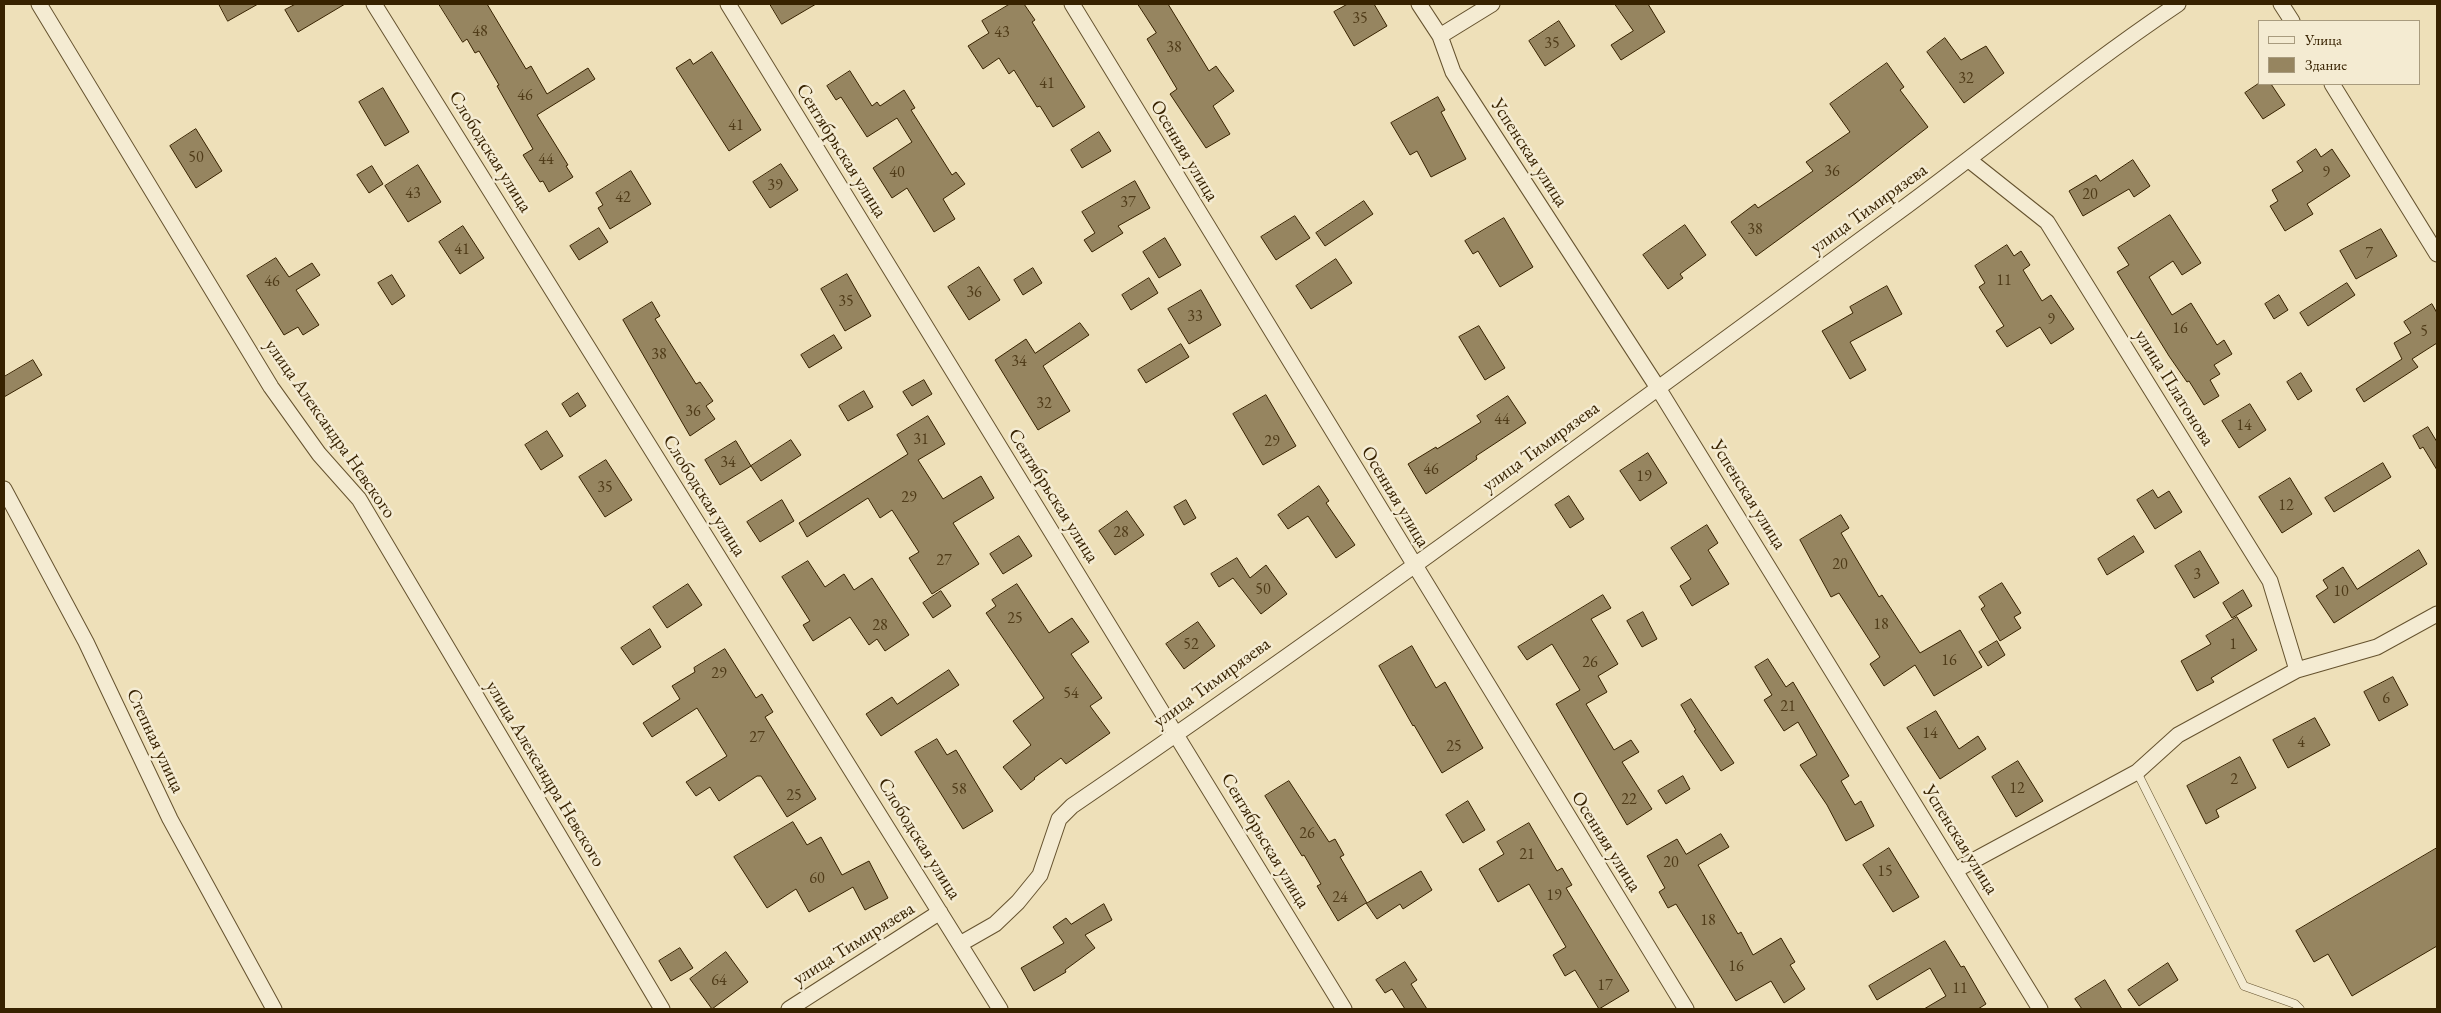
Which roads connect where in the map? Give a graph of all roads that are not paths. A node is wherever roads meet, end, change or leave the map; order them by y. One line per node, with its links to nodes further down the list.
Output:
1 (38, 4): 25 (street, улица Александра Невского)
2 (374, 4): 22 (street, Слободская улица)
3 (728, 4): 19 (street, Сентябрьская улица)
4 (1072, 4): 16 (street, Осенняя улица)
5 (1420, 4): 10 (street, Успенская улица)
6 (1492, 4): 10 (street)
7 (2178, 4): 12 (street, улица Тимирязева)
8 (2281, 4): 9 (street)
9 (2291, 20)
10 (1440, 36): 14 (street, Успенская улица)
11 (2333, 85): 13 (street)
12 (1970, 160): 14 (street, улица Тимирязева); 18 (street, улица Платонова)
13 (2437, 254)
14 (1658, 388): 16 (street, улица Тимирязева); 21 (street, Успенская улица)
15 (4, 489): 24 (street, Степная улица)
16 (1413, 564): 19 (street, улица Тимирязева); 29 (street, Осенняя улица)
17 (2437, 614): 18 (street)
18 (2297, 670): 20 (street)
19 (1176, 735): 23 (street, улица Тимирязева); 28 (street, Сентябрьская улица)
20 (2137, 772): 21 (street); 31 (lane)
21 (1956, 870): 30 (street, Успенская улица)
22 (940, 912): 23 (street, Слободская улица); 26 (street, улица Тимирязева)
23 (960, 944): 27 (street, Слободская улица)
24 (274, 1009)
25 (662, 1009)
26 (789, 1009)
27 (1000, 1009)
28 (1344, 1009)
29 (1686, 1009)
30 (2040, 1009)
31 (2300, 1009)

